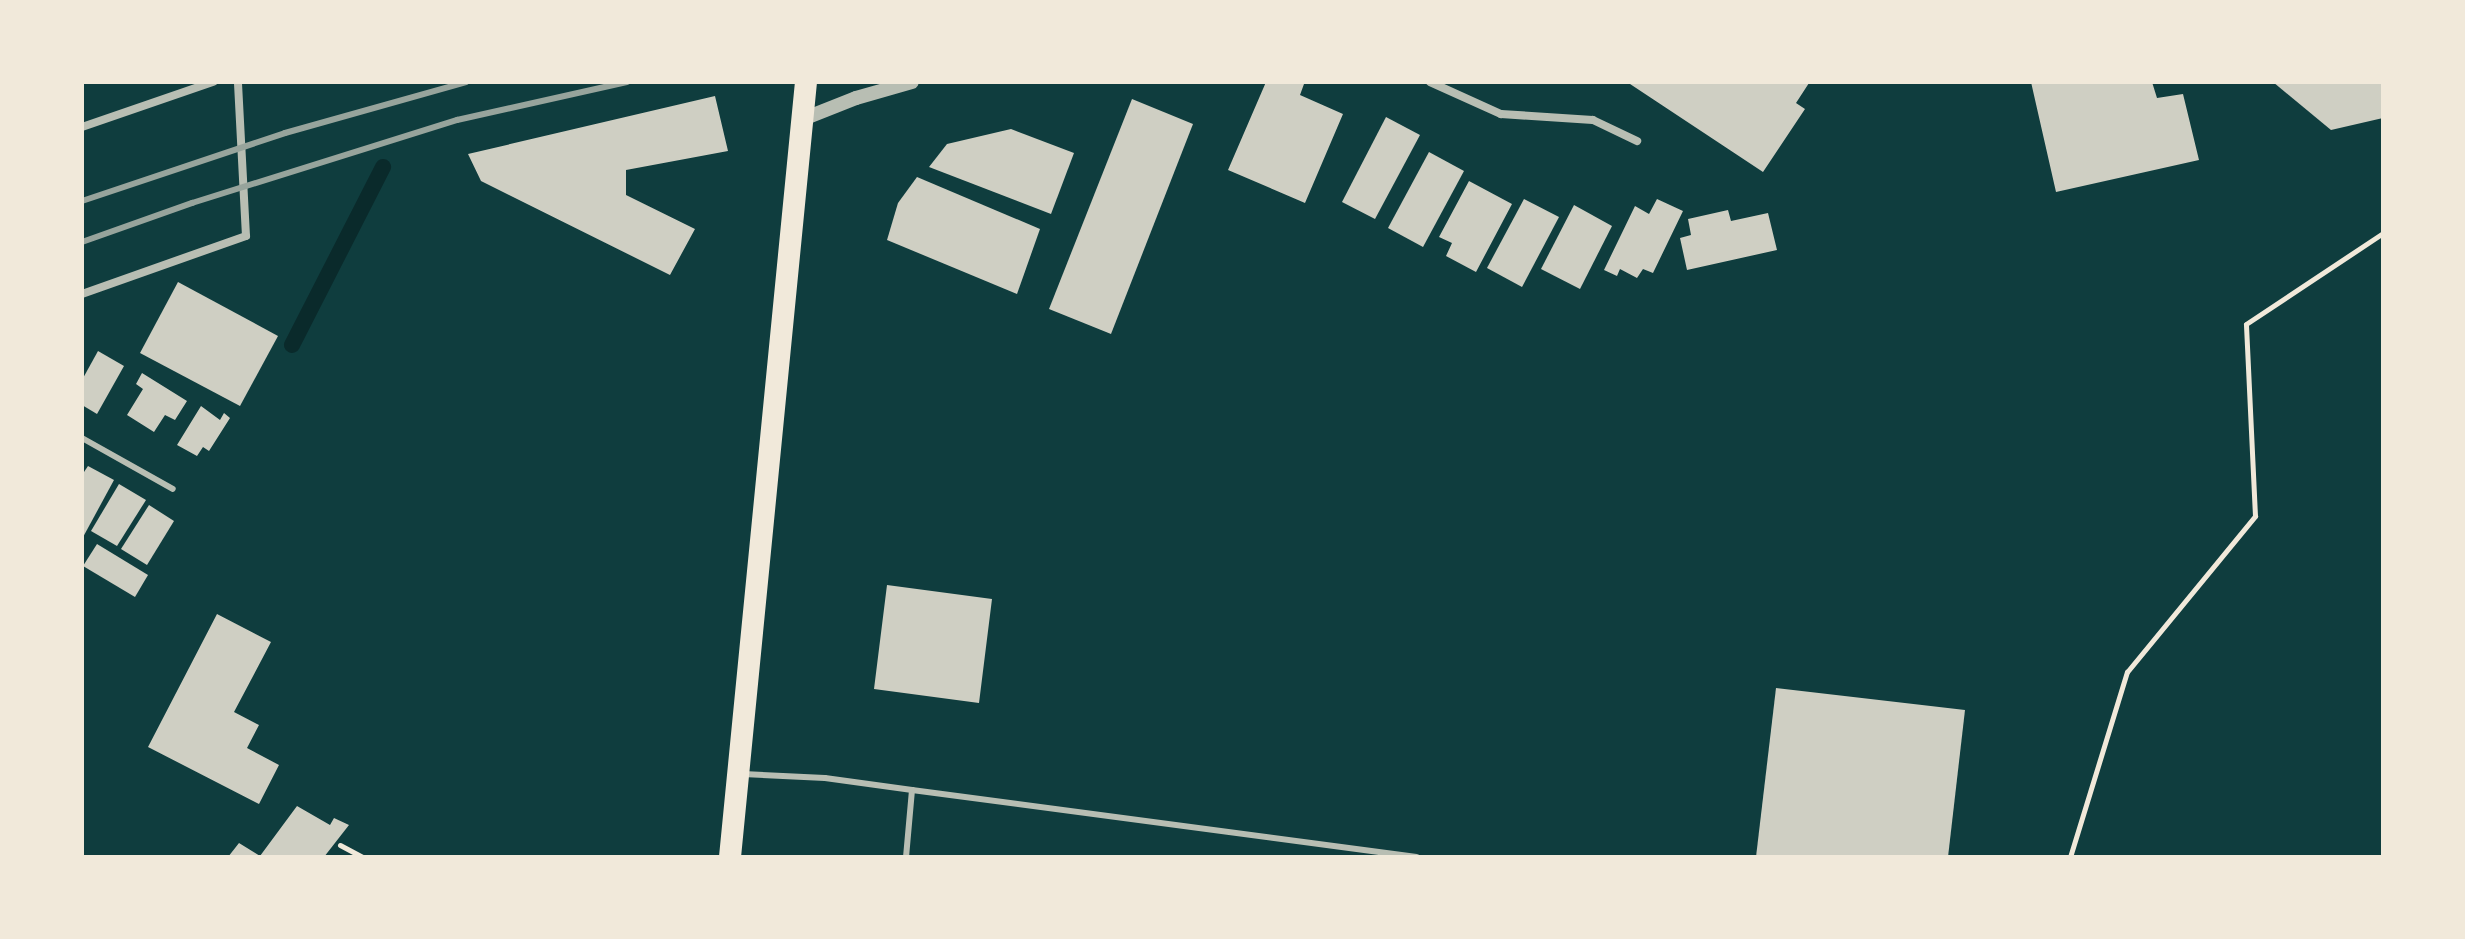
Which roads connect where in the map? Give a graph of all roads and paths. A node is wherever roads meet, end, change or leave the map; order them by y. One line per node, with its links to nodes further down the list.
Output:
1 (213, 82): 7 (street)
2 (238, 82): 10 (street)
3 (806, 82): 6 (highway)
4 (912, 82): 6 (street)
5 (1430, 82): 8 (street)
6 (803, 119): 13 (highway)
7 (82, 127)
8 (1637, 141)
9 (2383, 233): 20 (path)
10 (82, 294)
11 (82, 438): 12 (lane)
12 (173, 489)
13 (739, 774): 14 (lane); 17 (highway)
14 (912, 790): 18 (lane); 19 (lane)
15 (340, 845): 16 (path)
16 (363, 857)
17 (730, 857)
18 (906, 857)
19 (1417, 857)
20 (2070, 857)

